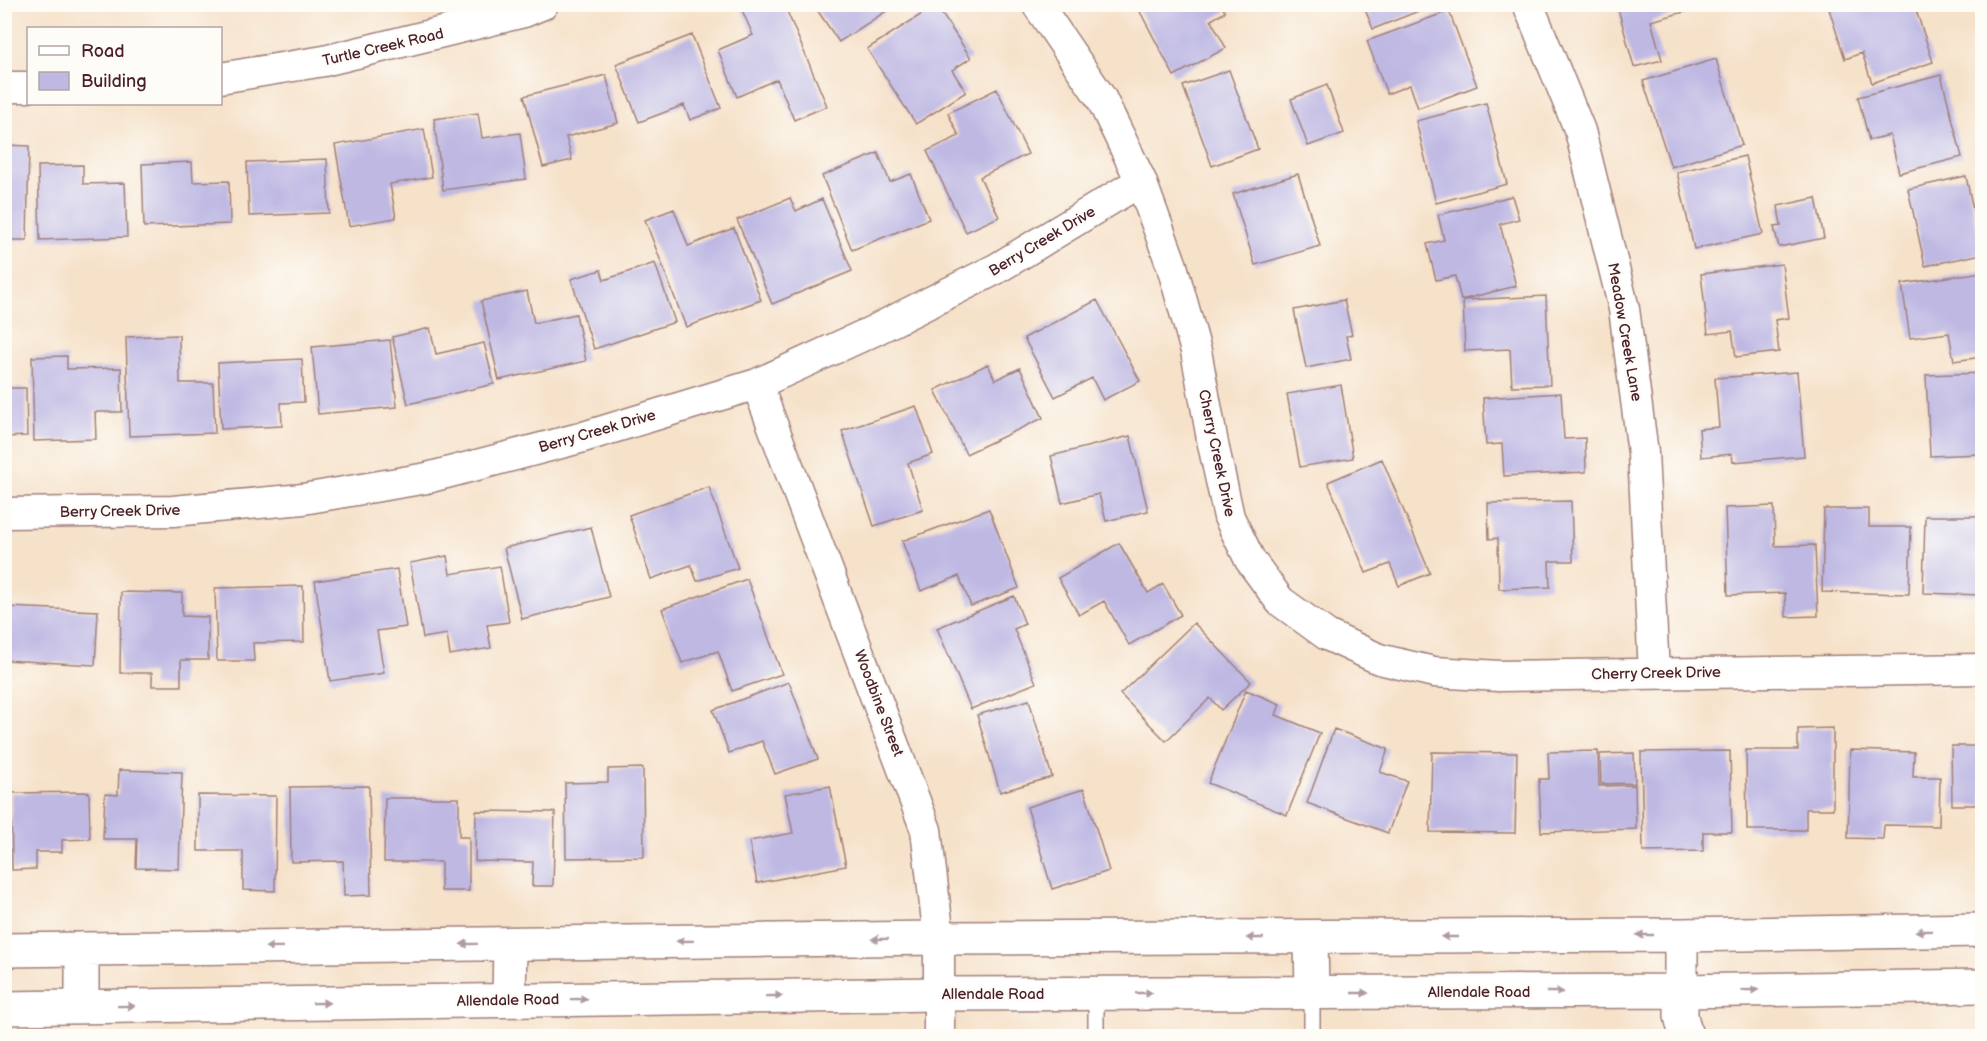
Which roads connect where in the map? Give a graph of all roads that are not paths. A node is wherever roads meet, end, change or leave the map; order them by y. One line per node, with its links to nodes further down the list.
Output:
1 (543, 4): 4 (street, Turtle Creek Road)
2 (1037, 4): 7 (street, Cherry Creek Drive)
3 (1528, 4): 11 (street, Meadow Creek Lane)
4 (222, 78)
5 (4, 87): 6 (street)
6 (27, 87)
7 (1142, 181): 8 (street, Berry Creek Drive); 11 (street, Cherry Creek Drive)
8 (757, 384): 9 (street, Berry Creek Drive); 14 (street, Woodbine Street)
9 (4, 513)
10 (1983, 669): 11 (street, Cherry Creek Drive)
11 (1654, 673)
12 (1983, 930): 13 (main road, one-way to 13)
13 (1681, 935): 15 (main road, one-way to 15); 20 (main road)
14 (939, 938): 15 (main road, one-way to 14); 16 (main road, one-way to 16); 22 (street, Woodbine Street)
15 (1311, 938): 21 (main road)
16 (510, 944): 17 (main road, one-way to 17); 24 (main road)
17 (82, 949): 18 (main road); 25 (main road)
18 (4, 950)
19 (1983, 986): 20 (main road, Allendale Road, one-way to 19)
20 (1681, 991): 21 (main road, Allendale Road, one-way to 20); 30 (main road)
21 (1312, 993): 23 (main road, Allendale Road, one-way to 21); 29 (lane)
22 (938, 994): 23 (main road, Allendale Road); 24 (main road, Allendale Road, one-way to 22); 27 (street, Woodbine Street)
23 (1096, 994): 28 (lane)
24 (509, 1000): 25 (main road, Allendale Road, one-way to 24)
25 (82, 1006): 26 (main road, Allendale Road)
26 (4, 1008)
27 (939, 1036)
28 (1096, 1036)
29 (1312, 1036)
30 (1686, 1036)

